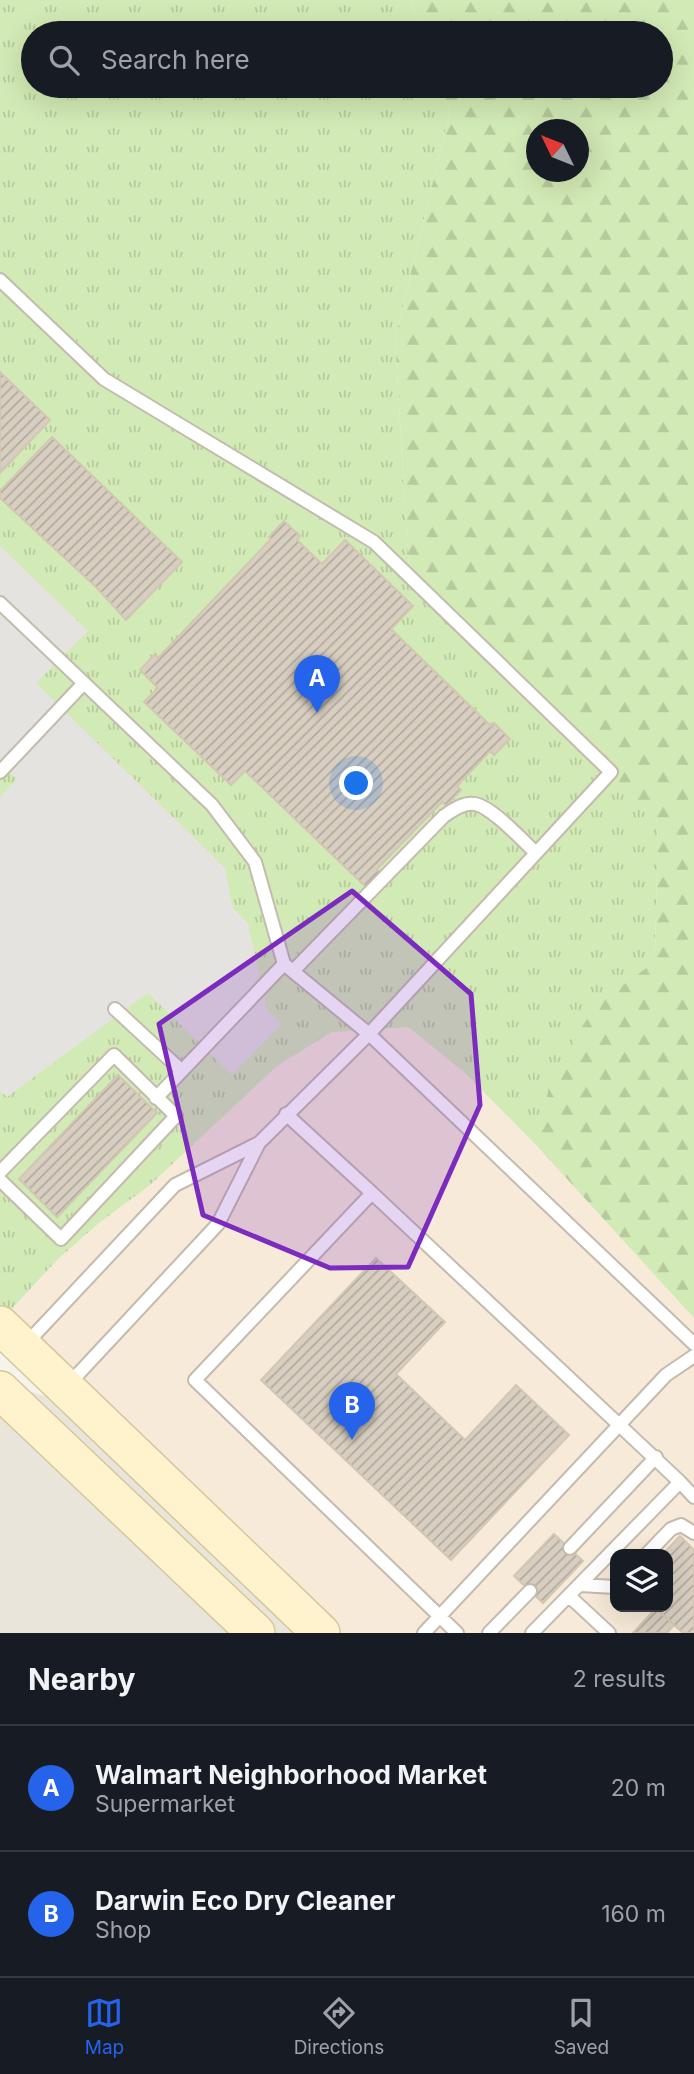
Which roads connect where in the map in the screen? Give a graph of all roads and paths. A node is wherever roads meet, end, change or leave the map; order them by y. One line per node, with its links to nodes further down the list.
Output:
1 (0, 279): 5 (lane)
2 (0, 603): 3 (lane)
3 (84, 683): 4 (lane); 6 (lane)
4 (0, 772)
5 (536, 853): 6 (lane); 8 (lane)
6 (289, 968): 8 (lane); 9 (lane)
7 (116, 1009): 9 (lane)
8 (369, 1034): 11 (lane); 16 (lane)
9 (181, 1071): 10 (lane)
10 (156, 1098): 13 (lane); 14 (lane)
11 (286, 1114): 12 (lane); 15 (lane)
12 (259, 1143): 17 (lane); 19 (lane)
13 (0, 1172)
14 (0, 1180)
15 (372, 1193): 21 (lane); 32 (lane)
16 (694, 1344)
17 (8, 1346): 19 (main road)
18 (694, 1356): 21 (lane)
19 (66, 1387): 34 (main road)
20 (0, 1390): 33 (main road)
21 (620, 1425): 22 (lane); 32 (lane)
22 (656, 1457): 23 (lane); 26 (lane)
23 (680, 1482): 24 (lane); 28 (lane)
24 (694, 1497)
25 (694, 1533): 27 (lane)
26 (570, 1548)
27 (652, 1549)
28 (580, 1585): 29 (lane); 31 (lane)
29 (610, 1587)
30 (530, 1591): 37 (lane)
31 (569, 1596): 38 (lane); 39 (lane)
32 (439, 1616): 35 (lane); 36 (lane)
33 (256, 1633)
34 (321, 1633)
35 (424, 1633)
36 (457, 1633)
37 (489, 1633)
38 (532, 1633)
39 (610, 1633)

